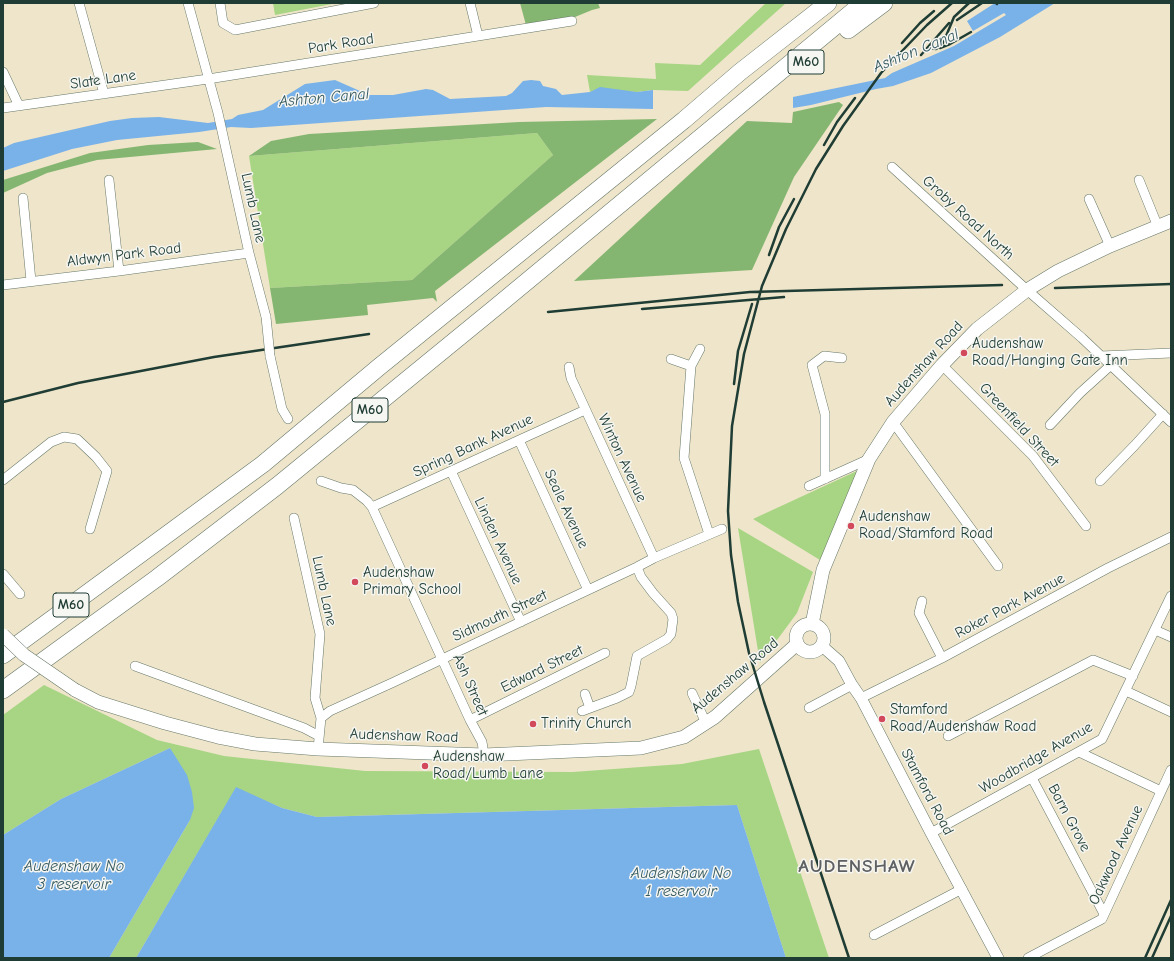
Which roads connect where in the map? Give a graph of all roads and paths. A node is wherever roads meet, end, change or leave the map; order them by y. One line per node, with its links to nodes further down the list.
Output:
1 (79, 3): 15 (street)
2 (220, 3): 3 (street)
3 (374, 3)
4 (470, 3): 11 (street)
5 (809, 3): 13 (highway, M60)
6 (828, 3): 13 (highway, M60)
7 (863, 3): 18 (highway, M60)
8 (884, 3): 18 (highway, M60)
9 (191, 4): 14 (street, Lumb Lane)
10 (572, 21): 11 (street, Park Road)
11 (478, 36): 14 (street, Park Road)
12 (3, 72): 16 (street)
13 (740, 72): 78 (highway, M60)
14 (208, 79): 15 (street, Slate Lane); 27 (street, Lumb Lane)
15 (104, 94): 16 (street, Slate Lane)
16 (19, 106): 17 (street, Slate Lane)
17 (3, 108)
18 (726, 116): 84 (highway, M60)
19 (892, 167): 31 (street, Groby Road North)
20 (109, 180): 28 (street)
21 (1139, 180): 25 (street)
22 (23, 198): 29 (street)
23 (1089, 199): 26 (street)
24 (1171, 221): 25 (main road, Audenshaw Road)
25 (1158, 227): 26 (main road, Audenshaw Road)
26 (1110, 246): 31 (main road, Audenshaw Road)
27 (248, 253): 28 (street, Aldwyn Park Road); 43 (street, Lumb Lane, bridge)
28 (119, 271): 29 (street, Aldwyn Park Road)
29 (31, 281): 30 (street, Aldwyn Park Road)
30 (3, 285)
31 (1026, 290): 34 (street, Groby Road North); 37 (main road, Audenshaw Road)
32 (700, 349): 39 (street)
33 (1171, 353): 34 (street)
34 (1101, 356): 38 (street, Groby Road North)
35 (842, 358): 50 (street)
36 (671, 359): 39 (street)
37 (942, 365): 44 (main road, Audenshaw Road); 57 (street, Greenfield Street)
38 (1111, 365): 42 (street, Groby Road North); 46 (street)
39 (691, 366): 60 (street)
40 (569, 367): 41 (street, Winton Avenue)
41 (585, 410): 47 (street, Spring Bank Avenue); 62 (street, Winton Avenue)
42 (1163, 414): 45 (street, Groby Road North); 53 (street)
43 (288, 419)
44 (893, 422): 48 (main road, Audenshaw Road); 63 (street)
45 (1171, 422)
46 (1050, 425)
47 (519, 440): 49 (street, Spring Bank Avenue); 66 (street, Seale Avenue)
48 (869, 459): 50 (street); 71 (main road, Audenshaw Road)
49 (451, 471): 55 (street, Spring Bank Avenue); 70 (street, Linden Avenue)
50 (825, 479): 54 (street)
51 (3, 480): 58 (street)
52 (321, 481): 55 (street, Ash Street)
53 (1100, 481)
54 (809, 486)
55 (372, 506): 79 (street, Ash Street)
56 (294, 518): 91 (street, Lumb Lane)
57 (1086, 526)
58 (90, 529)
59 (722, 529): 60 (street, Sidmouth Street)
60 (709, 534): 62 (street, Sidmouth Street)
61 (1171, 537): 80 (street, Roker Park Avenue)
62 (654, 558): 64 (street, Sidmouth Street)
63 (998, 566)
64 (637, 567): 66 (street, Sidmouth Street); 86 (street)
65 (3, 574): 67 (street)
66 (588, 590): 70 (street, Sidmouth Street)
67 (20, 594)
68 (1171, 596): 72 (street, Woodbridge Avenue)
69 (922, 600): 80 (street)
70 (521, 622): 79 (street, Sidmouth Street)
71 (812, 624): 75 (main road, Audenshaw Road); 76 (main road)
72 (1155, 630): 74 (street); 82 (street, Woodbridge Avenue)
73 (3, 635): 96 (main road, Audenshaw Road, bridge)
74 (1171, 637)
75 (797, 644): 76 (main road, Audenshaw Road); 93 (main road, Audenshaw Road)
76 (822, 646): 83 (street, Stamford Road)
77 (605, 653): 92 (street, Edward Street)
78 (3, 655)
79 (443, 658): 91 (street, Sidmouth Street); 92 (street, Ash Street)
80 (942, 658): 88 (street, Roker Park Avenue)
81 (134, 666): 94 (street)
82 (1133, 676): 85 (street, Woodbridge Avenue); 95 (street)
83 (852, 685): 88 (street, Stamford Road); 89 (street)
84 (3, 690)
85 (1126, 691): 90 (street); 97 (street, Woodbridge Avenue)
86 (585, 694)
87 (692, 694): 93 (street)
88 (861, 698): 102 (street, Stamford Road)
89 (809, 708)
90 (1171, 712)
91 (321, 718): 94 (street)
92 (470, 720): 98 (street, Ash Street)
93 (706, 723): 98 (main road, Audenshaw Road)
94 (319, 736): 96 (street)
95 (948, 736)
96 (318, 749): 98 (main road, Audenshaw Road)
97 (1080, 752): 100 (street, Woodbridge Avenue); 101 (street)
98 (484, 755)
99 (1171, 770): 101 (street, Oakwood Avenue)
100 (1032, 778): 102 (street, Woodbridge Avenue); 104 (street, Barn Grove)
101 (1161, 791): 104 (street, Oakwood Avenue)
102 (931, 833): 103 (street, Stamford Road)
103 (962, 889): 105 (street); 106 (street, Stamford Road)
104 (1104, 914): 107 (street, Oakwood Avenue)
105 (874, 935)
106 (998, 958)
107 (1028, 958)

